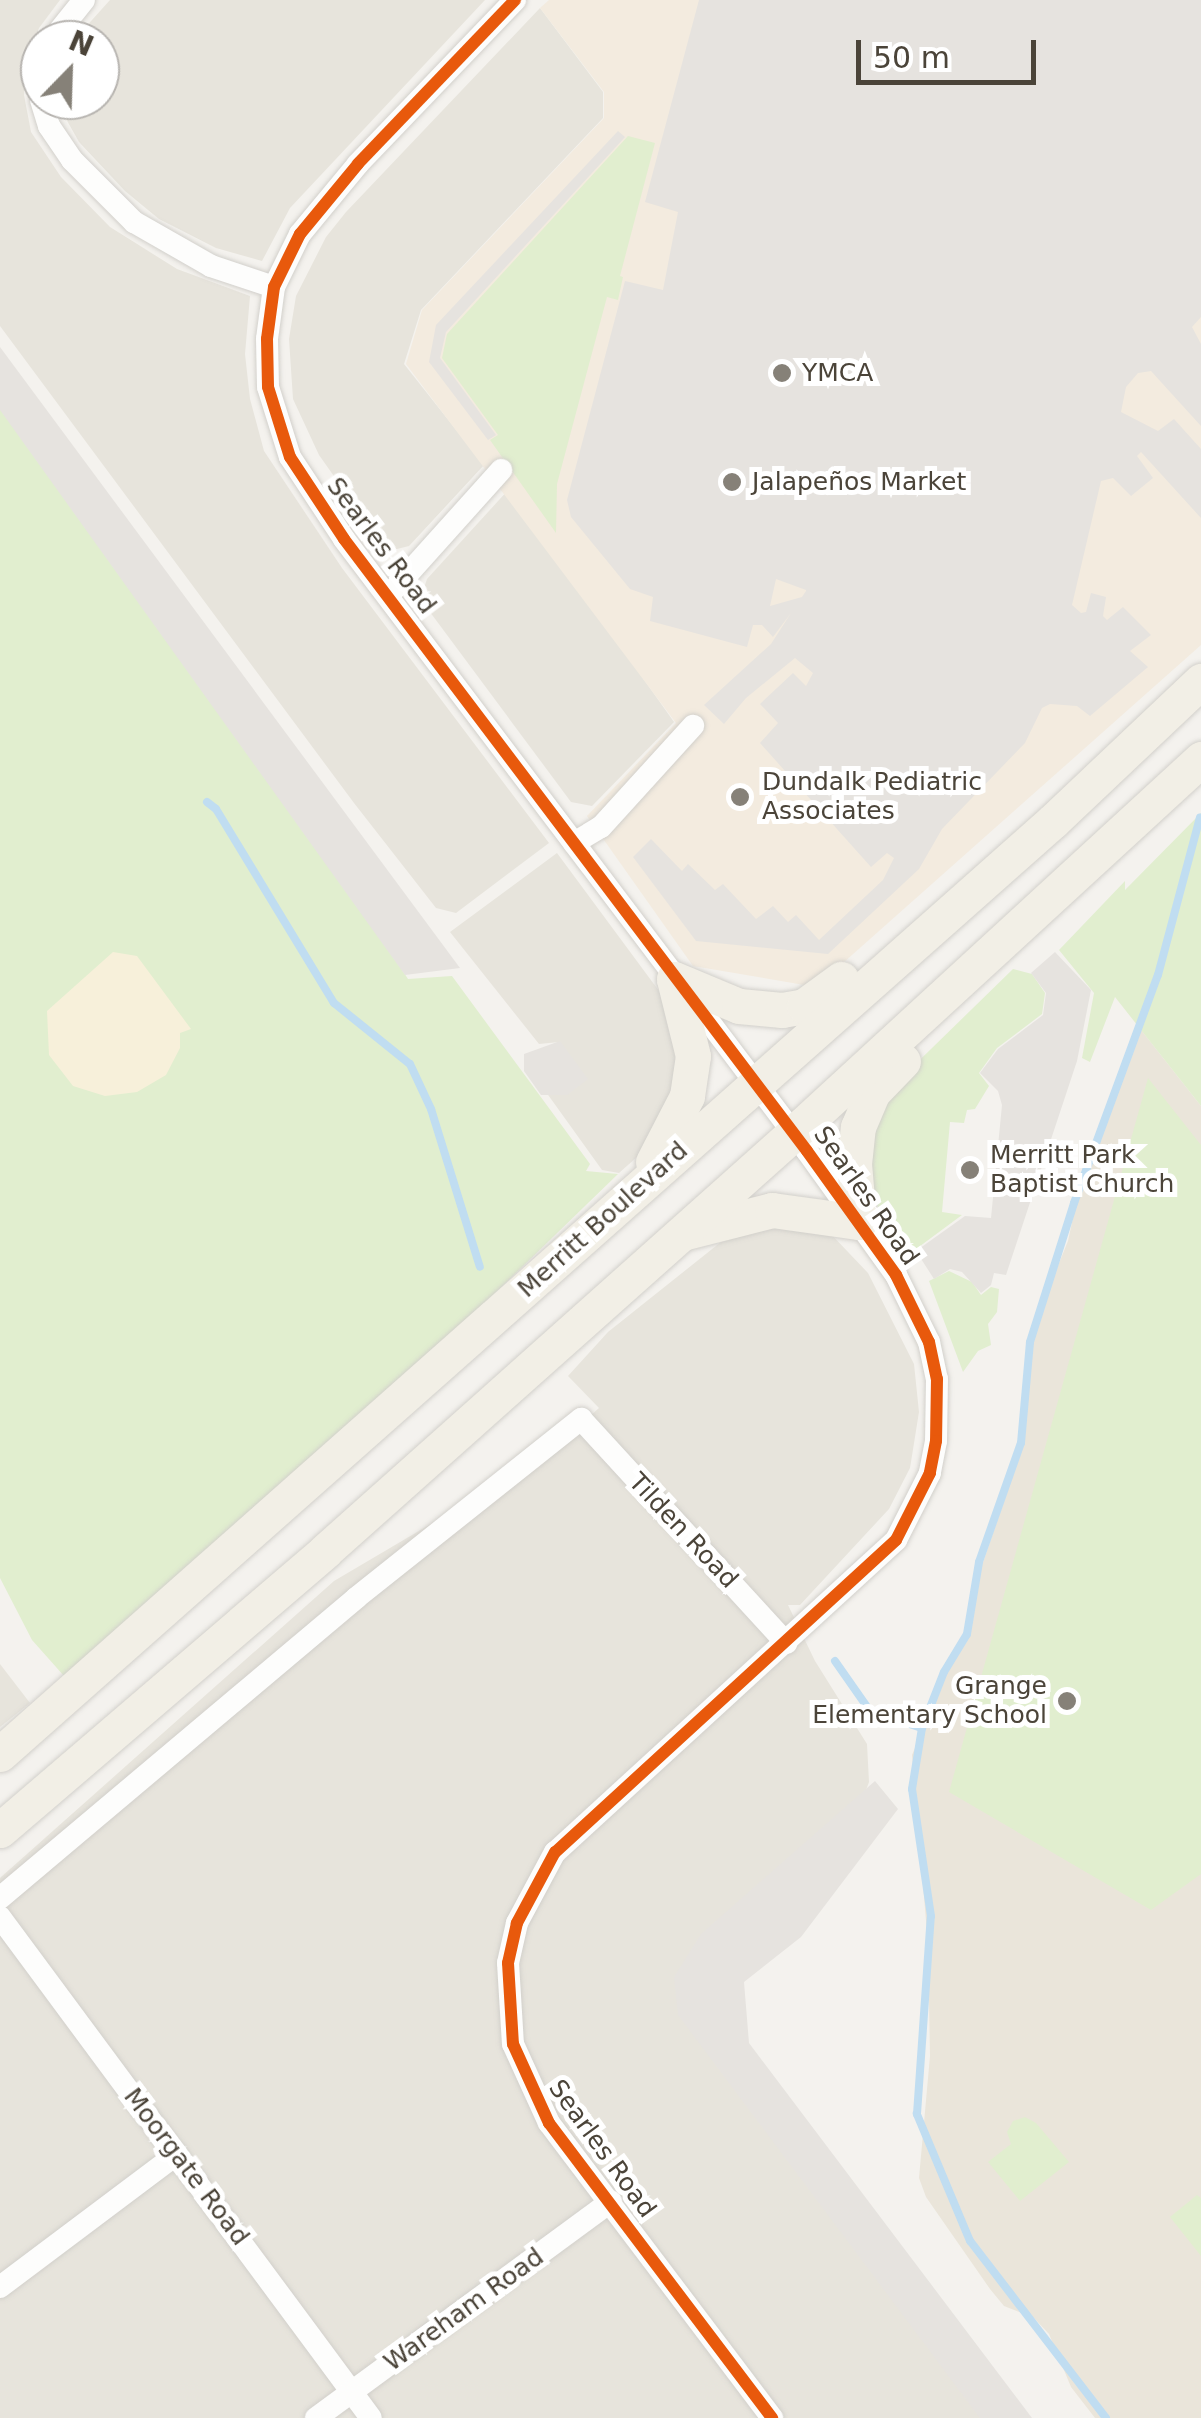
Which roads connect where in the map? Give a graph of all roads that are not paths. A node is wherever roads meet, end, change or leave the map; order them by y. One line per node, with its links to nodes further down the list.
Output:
1 (84, 0): 3 (street)
2 (516, 0): 5 (street, Searles Road)
3 (68, 20)
4 (48, 120): 5 (street)
5 (274, 287): 7 (street, Searles Road)
6 (501, 470): 7 (street)
7 (389, 594): 12 (street, Searles Road)
8 (1201, 680): 11 (main road, Merritt Boulevard)
9 (693, 726): 12 (street)
10 (1201, 760): 13 (main road)
11 (1053, 821): 14 (main road); 15 (main road, Merritt Boulevard)
12 (574, 842): 14 (street, Searles Road)
13 (970, 971): 16 (main road); 18 (main road)
14 (674, 979): 15 (street, Searles Road); 17 (main road)
15 (754, 1082): 16 (street, Searles Road); 17 (main road, Merritt Boulevard)
16 (794, 1133): 18 (street, Searles Road); 19 (main road)
17 (639, 1187): 21 (main road, Merritt Boulevard)
18 (859, 1222): 19 (main road); 20 (street, Searles Road)
19 (677, 1234): 22 (main road)
20 (786, 1642): 23 (street, Tilden Road); 26 (street, Searles Road)
21 (0, 1754)
22 (0, 1830)
23 (0, 1898)
24 (0, 1917): 25 (street, Moorgate Road)
25 (177, 2154): 27 (street); 28 (street, Moorgate Road)
26 (611, 2201): 28 (street, Wareham Road); 31 (street, Searles Road)
27 (0, 2287)
28 (352, 2391): 29 (street, Wareham Road); 30 (street, Moorgate Road)
29 (316, 2418)
30 (372, 2418)
31 (772, 2418)

